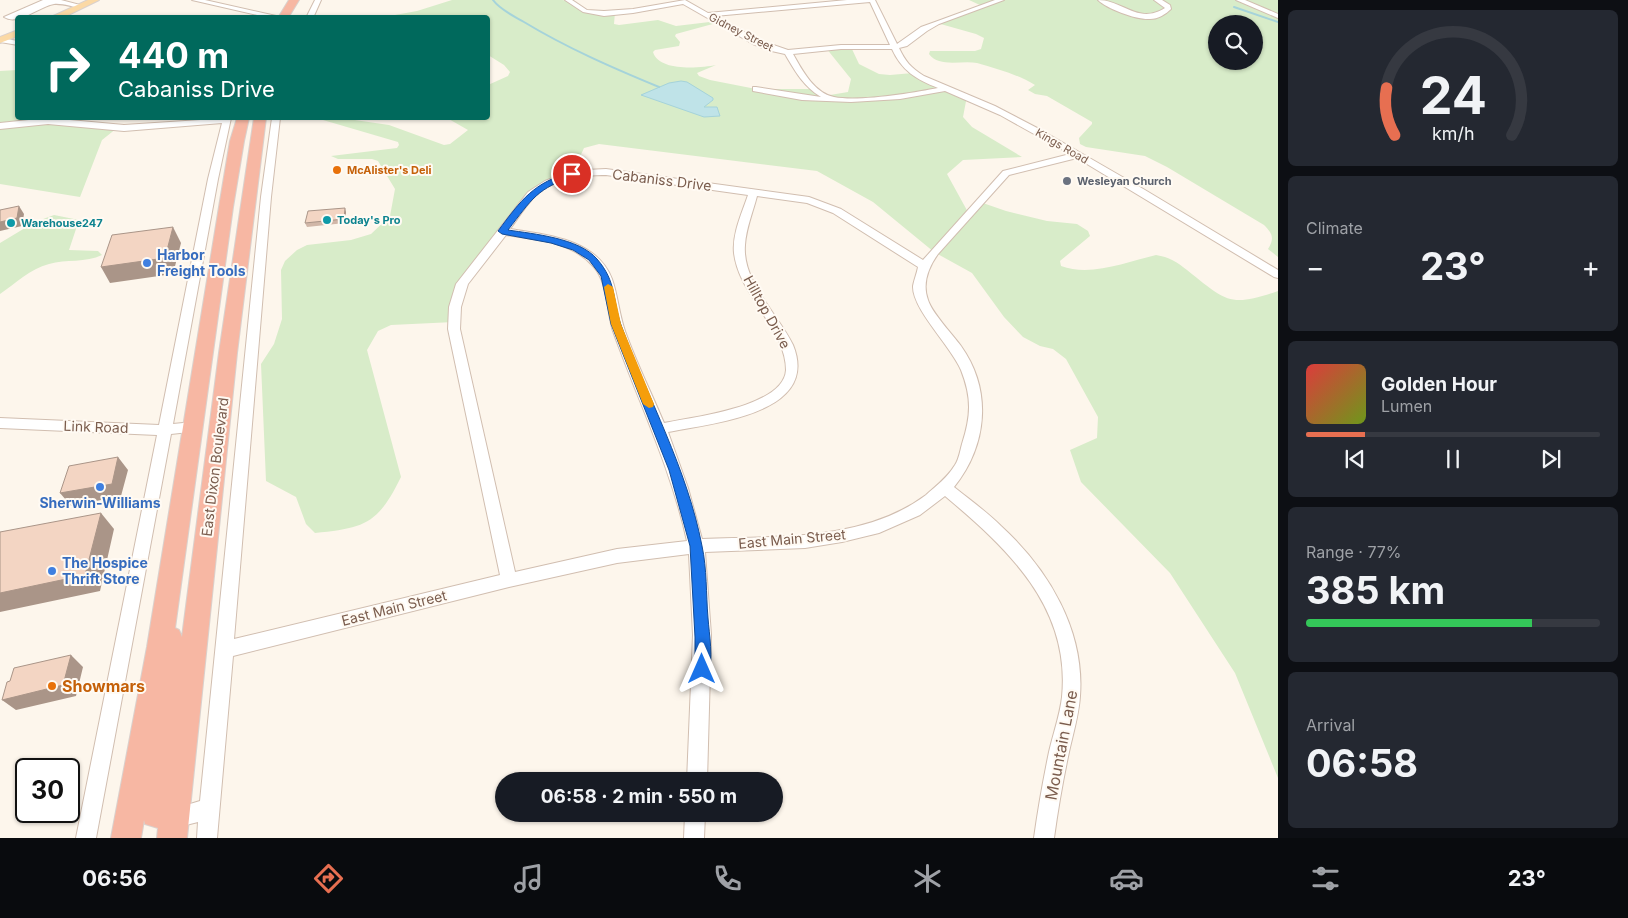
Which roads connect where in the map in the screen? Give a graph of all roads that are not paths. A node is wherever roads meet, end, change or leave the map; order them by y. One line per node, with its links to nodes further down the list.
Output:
1 (52, 0): 15 (street); 16 (street); 23 (street)
2 (95, 0): 15 (main road)
3 (195, 0): 18 (street)
4 (294, 0): 19 (highway)
5 (299, 0): 20 (highway)
6 (308, 0): 20 (highway)
7 (318, 0): 20 (street)
8 (568, 0): 14 (street)
9 (871, 0): 21 (street); 27 (street, Kings Road)
10 (1001, 0): 27 (street)
11 (1101, 0): 12 (street)
12 (1158, 0)
13 (1239, 0): 22 (street)
14 (682, 1): 21 (street, Gidney Street)
15 (81, 6): 17 (main road)
16 (20, 15)
17 (61, 15)
18 (267, 15)
19 (279, 15)
20 (301, 15)
21 (707, 15): 28 (street, Gidney Street)
22 (1278, 16)
23 (15, 17)
24 (15, 34): 25 (main road)
25 (1, 40): 26 (street)
26 (15, 42)
27 (896, 48): 28 (street, Gidney Street); 29 (street, Kings Road)
28 (788, 52): 31 (street)
29 (949, 88): 31 (street); 39 (street, Kings Road)
30 (756, 89): 31 (street)
31 (830, 100)
32 (216, 120): 37 (street)
33 (227, 120): 42 (street, East Dixon Boulevard)
34 (242, 120): 38 (highway, East Dixon Boulevard)
35 (260, 120): 41 (highway, East Dixon Boulevard)
36 (276, 120): 41 (street, East Dixon Boulevard)
37 (0, 126)
38 (237, 141): 41 (highway); 42 (highway, East Dixon Boulevard)
39 (1078, 155): 45 (street, East Main Street); 46 (street, Kings Road)
40 (754, 191): 43 (street, Cabaniss Drive); 45 (street, Cabaniss Drive); 49 (street, Hilltop Drive)
41 (257, 198): 44 (highway, East Dixon Boulevard); 55 (street, East Dixon Boulevard)
42 (216, 208): 44 (highway); 48 (highway, East Dixon Boulevard); 50 (street, East Dixon Boulevard)
43 (502, 231): 49 (street); 53 (street, Cabaniss Drive)
44 (240, 264): 59 (highway, East Dixon Boulevard)
45 (924, 266): 51 (street, East Main Street)
46 (1278, 275)
47 (0, 423): 50 (street, Link Road)
48 (193, 427): 50 (street, Link Road); 54 (highway, East Dixon Boulevard)
49 (659, 429): 52 (street)
50 (165, 430): 60 (street, East Dixon Boulevard)
51 (945, 488): 52 (street, East Main Street); 64 (street, Mountain Lane)
52 (696, 546): 53 (street, East Main Street); 56 (street)
53 (509, 580): 55 (street, East Main Street)
54 (164, 620): 59 (highway); 61 (highway, East Dixon Boulevard)
55 (224, 650): 57 (street, East Dixon Boulevard)
56 (696, 772)
57 (209, 809): 59 (street); 62 (street, East Dixon Boulevard)
58 (695, 822): 63 (street)
59 (173, 828)
60 (86, 838)
61 (126, 838)
62 (207, 838)
63 (694, 838)
64 (1044, 838)

